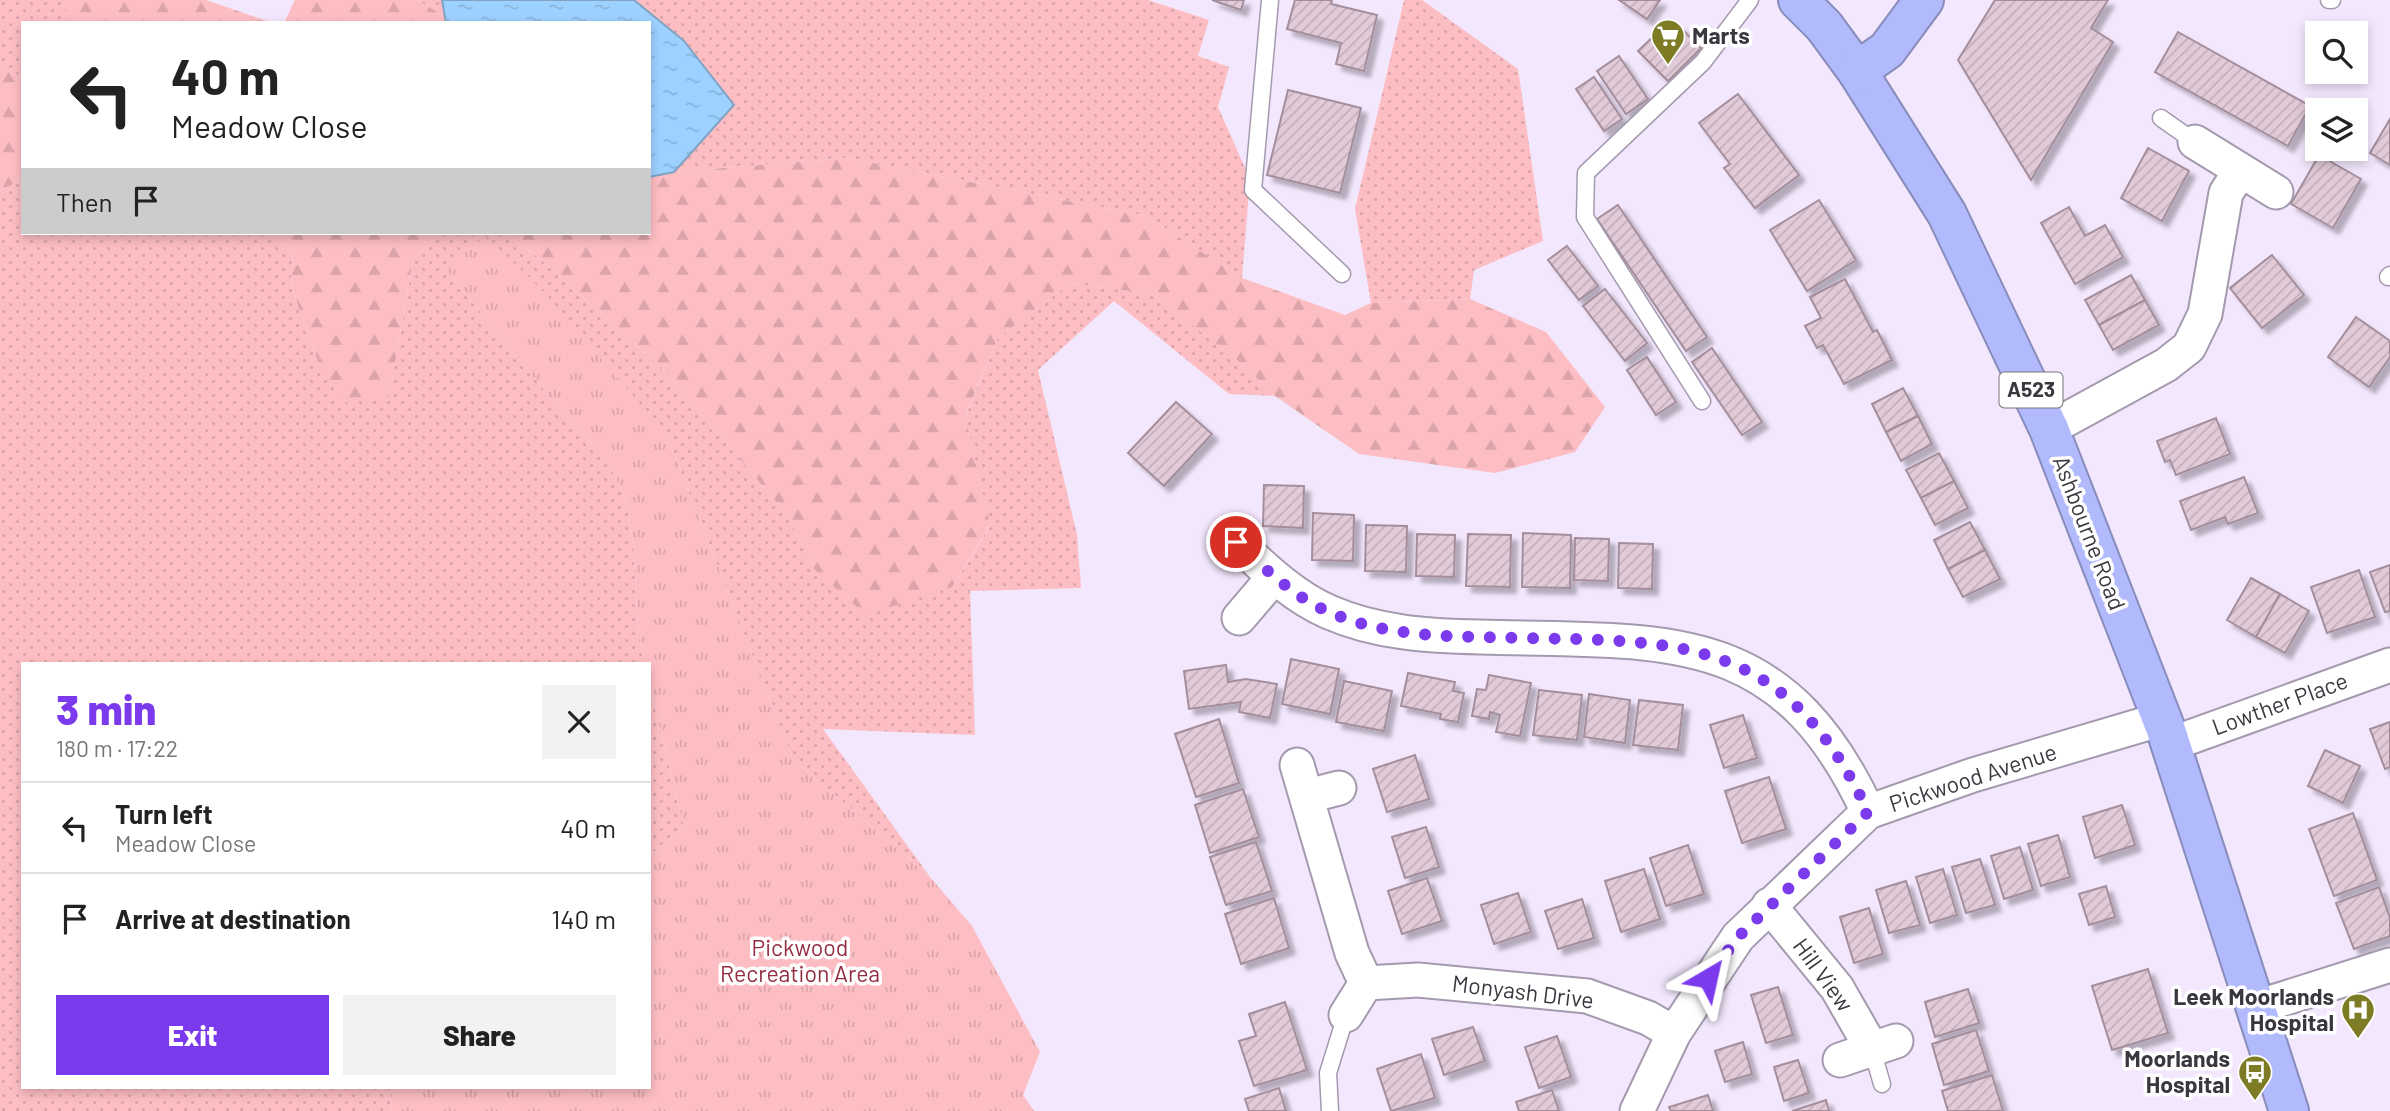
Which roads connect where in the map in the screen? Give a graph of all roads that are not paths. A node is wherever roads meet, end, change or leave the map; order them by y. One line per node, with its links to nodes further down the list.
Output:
1 (1270, 0): 10 (lane)
2 (1750, 0): 11 (lane)
3 (1798, 0): 5 (highway, Ashbourne Road / A523)
4 (1924, 0): 5 (highway)
5 (1857, 71): 12 (highway, Ashbourne Road / A523)
6 (2161, 118): 7 (lane)
7 (2195, 142): 8 (street)
8 (2240, 171): 9 (street); 12 (street)
9 (2276, 192)
10 (1342, 274)
11 (1702, 401)
12 (2049, 429): 17 (highway, Ashbourne Road / A523)
13 (1236, 542): 14 (street)
14 (1274, 577): 15 (street); 19 (street)
15 (1239, 618)
16 (2390, 664): 17 (street, Lowther Place)
17 (2166, 732): 19 (street, Pickwood Avenue); 23 (highway, Ashbourne Road / A523)
18 (1297, 765): 22 (street)
19 (1868, 812): 20 (street, Pickwood Avenue)
20 (1769, 905): 25 (street, Pickwood Avenue); 26 (street, Hill View)
21 (2390, 965): 23 (street)
22 (1366, 983): 24 (street); 25 (street, Monyash Drive)
23 (2257, 1007): 31 (highway, Ashbourne Road / A523)
24 (1346, 1015): 29 (lane)
25 (1674, 1033): 30 (street, Pickwood Avenue)
26 (1884, 1045): 27 (street); 28 (lane)
27 (1840, 1060)
28 (1882, 1084)
29 (1329, 1111)
30 (1637, 1111)
31 (2289, 1111)

